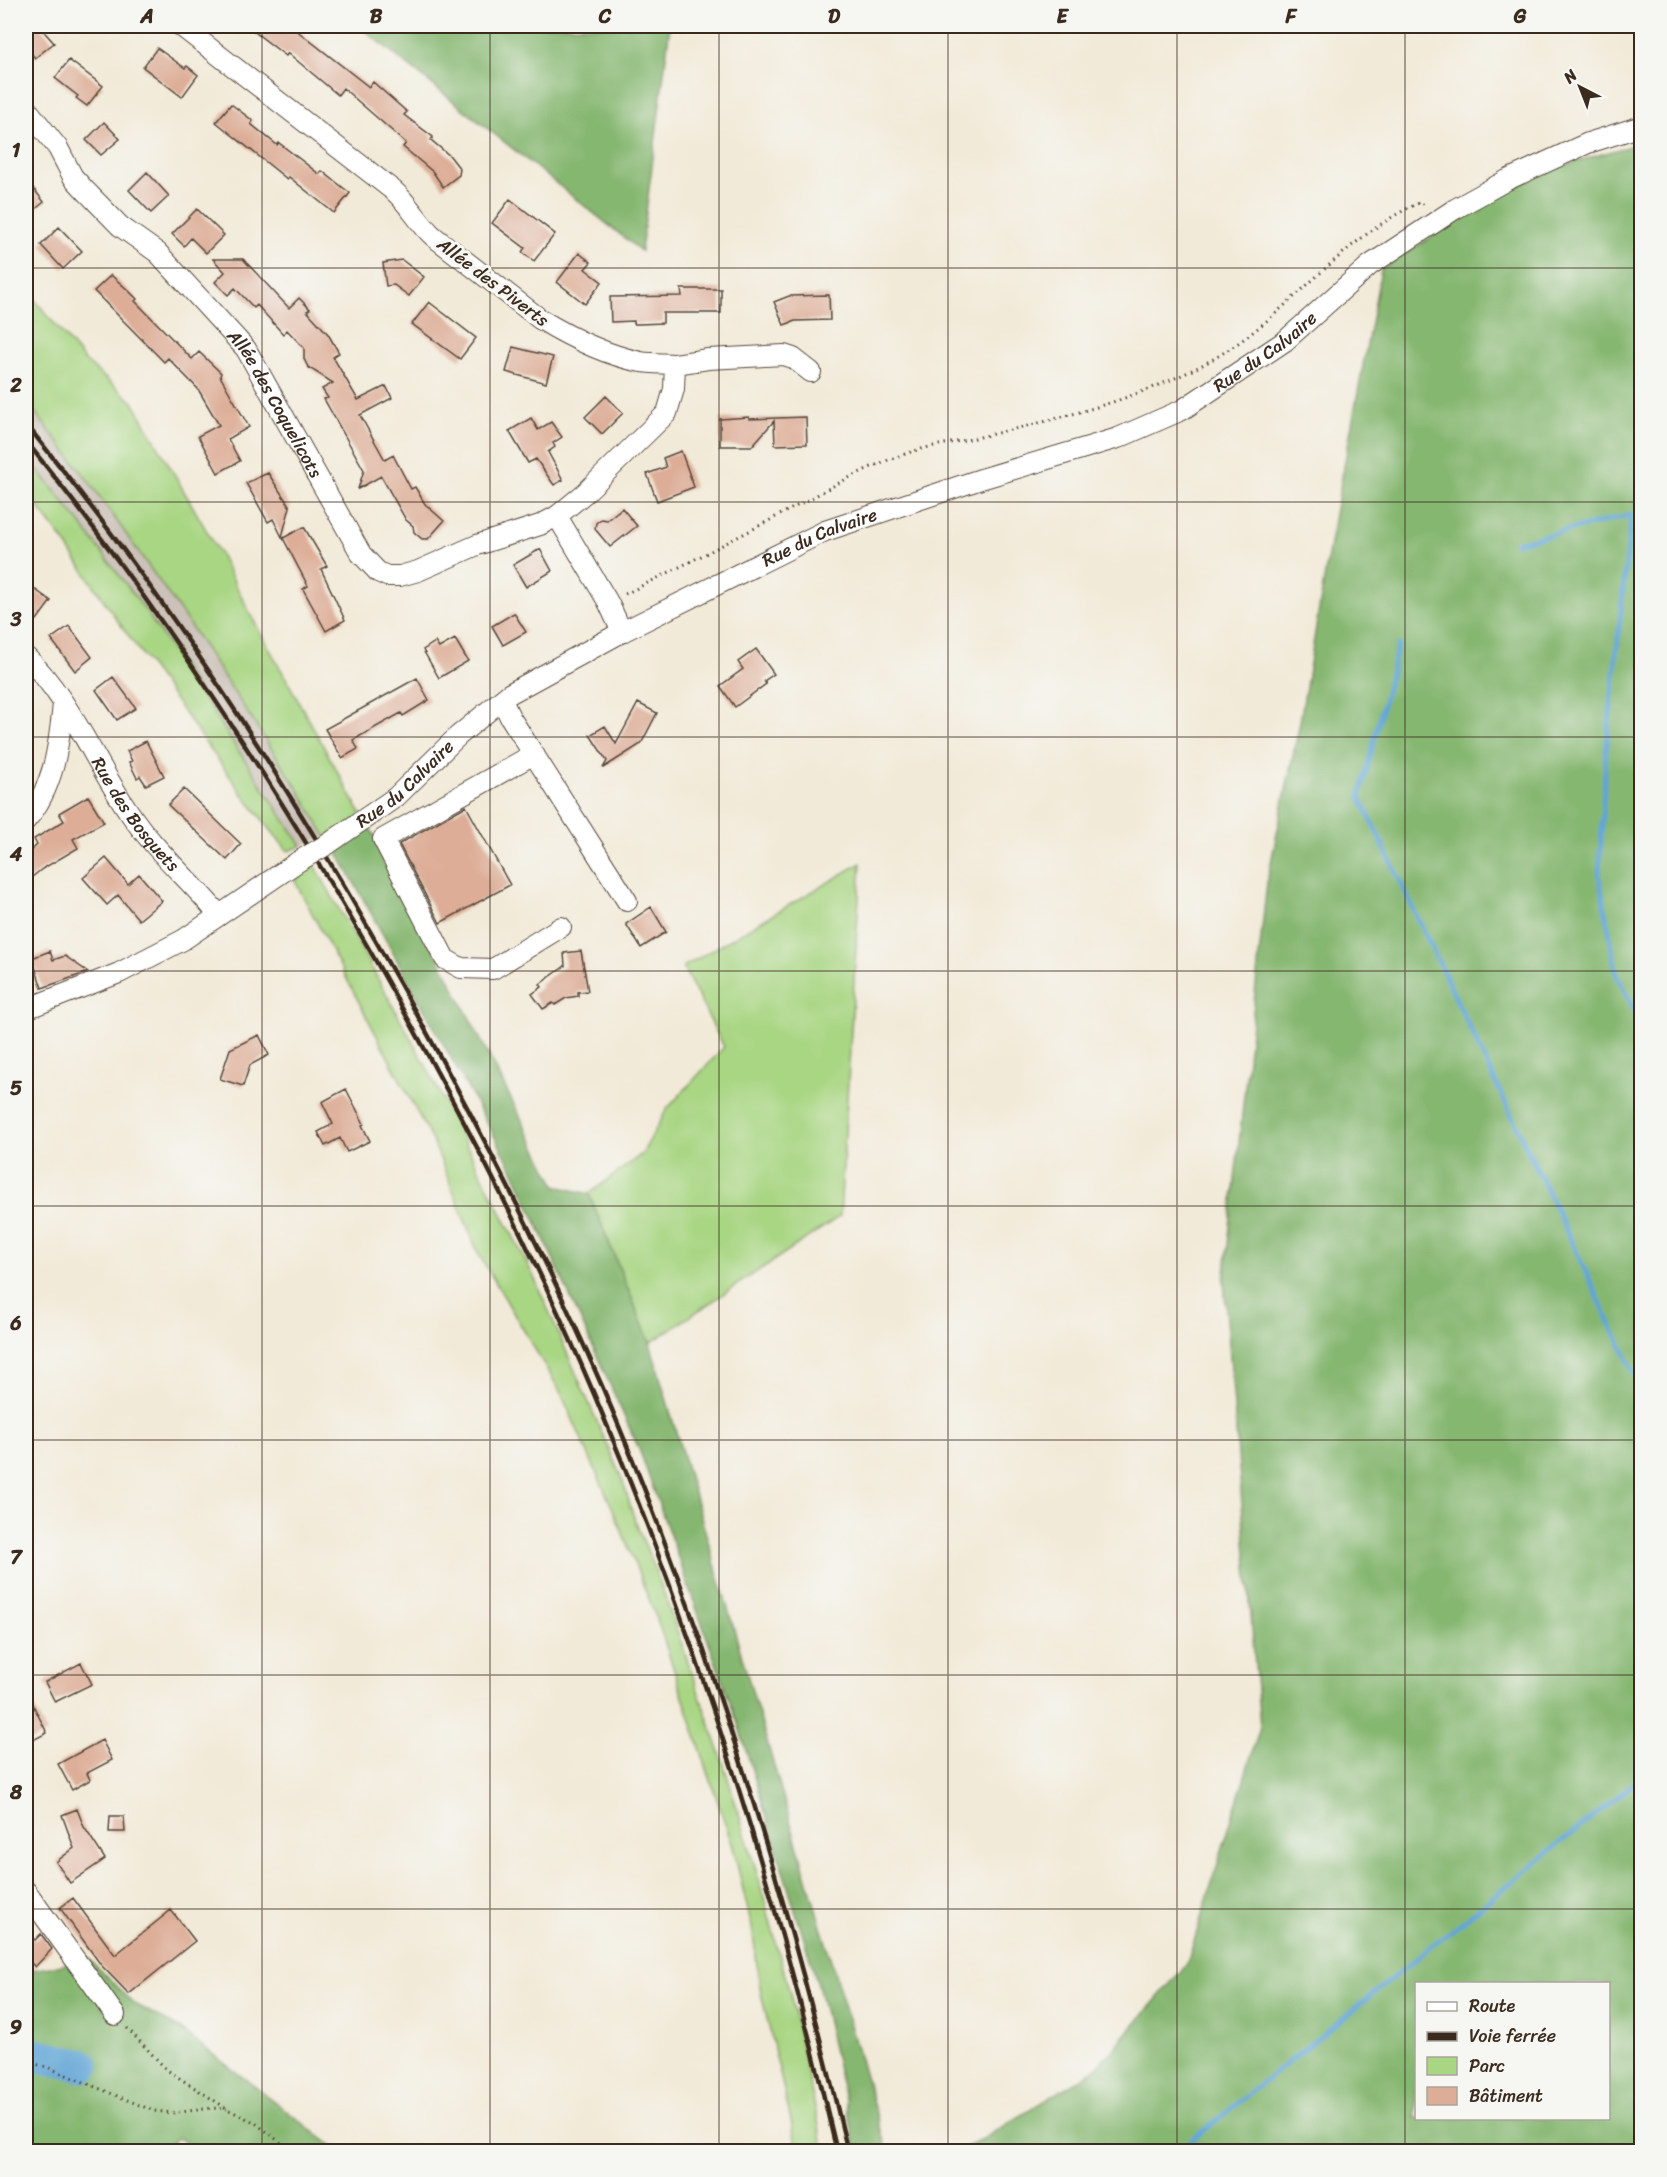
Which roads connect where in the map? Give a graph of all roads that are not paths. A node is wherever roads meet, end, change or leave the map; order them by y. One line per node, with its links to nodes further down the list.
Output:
1 (181, 26): 4 (street, Allée des Piverts)
2 (26, 108): 6 (street, Allée des Coquelicots)
3 (1641, 126): 7 (street, Rue du Calvaire)
4 (675, 364): 5 (street, Allée des Piverts); 6 (street)
5 (811, 372)
6 (557, 516): 7 (street)
7 (622, 632): 9 (street, Rue du Calvaire)
8 (26, 657): 10 (street, Rue des Bosquets)
9 (502, 700): 11 (street); 14 (street, Rue du Calvaire, bridge)
10 (63, 704): 12 (street); 14 (street, Rue des Bosquets)
11 (534, 754): 13 (street); 15 (street)
12 (26, 820)
13 (627, 901)
14 (219, 915): 16 (street, Rue du Calvaire)
15 (561, 927)
16 (26, 1009)
17 (26, 1891): 18 (street)
18 (115, 2015)

